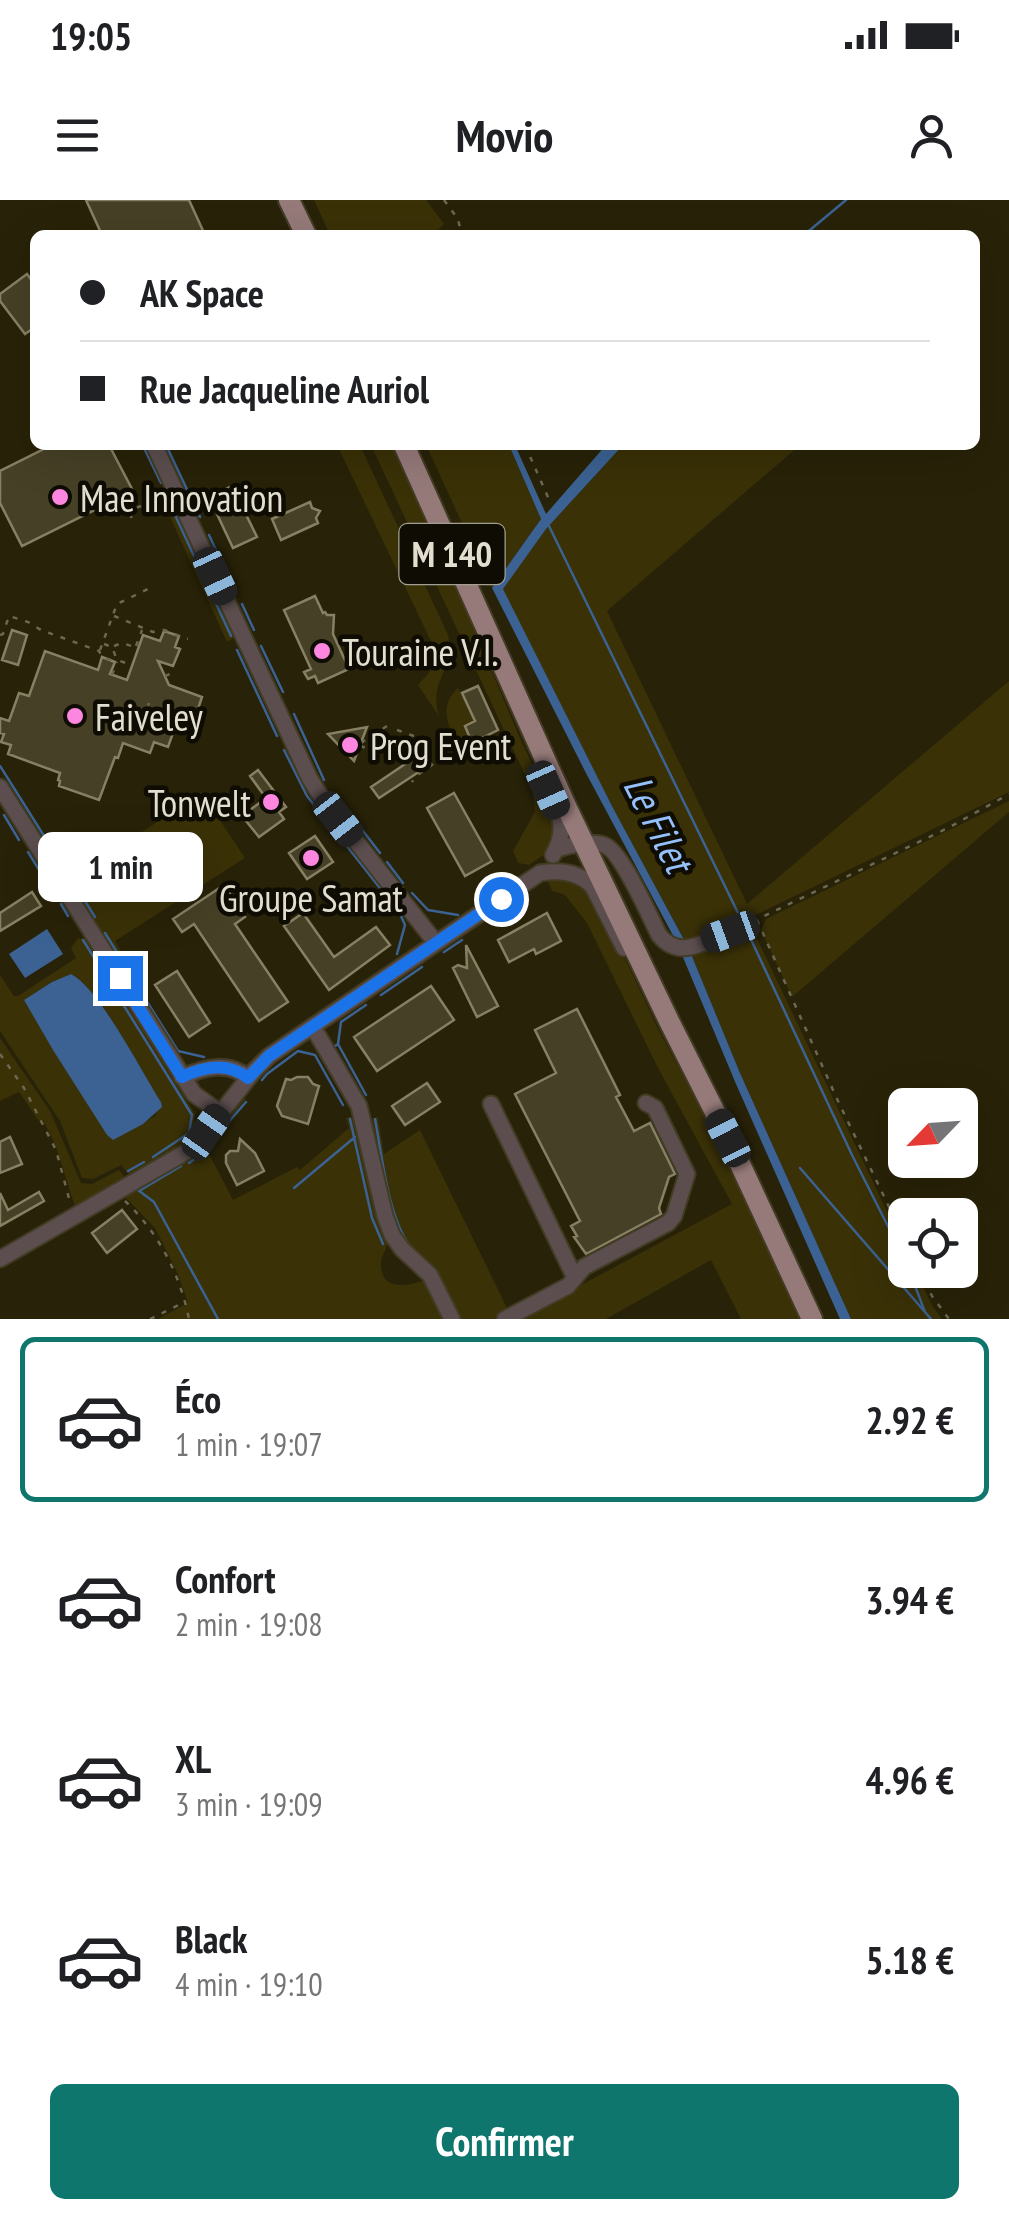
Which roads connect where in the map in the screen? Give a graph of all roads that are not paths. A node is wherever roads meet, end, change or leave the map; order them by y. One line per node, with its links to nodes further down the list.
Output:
1 (289, 200): 2 (main road)
2 (304, 230)
3 (156, 450): 11 (street)
4 (406, 450): 5 (main road, M 140)
5 (500, 664): 7 (main road, M 140); 8 (street)
6 (0, 787): 15 (street)
7 (585, 845): 8 (street); 9 (street); 10 (street); 12 (main road, M 140)
8 (556, 850): 9 (street)
9 (547, 872): 11 (street); 12 (street)
10 (730, 932)
11 (436, 943): 13 (street)
12 (668, 1022): 23 (main road, M 140)
13 (313, 1027): 14 (street); 21 (street)
14 (242, 1073): 15 (street); 18 (street)
15 (182, 1077): 18 (street)
16 (646, 1103): 20 (street)
17 (490, 1104): 20 (street)
18 (220, 1113): 19 (street)
19 (0, 1260)
20 (571, 1282): 22 (street)
21 (452, 1319)
22 (505, 1319)
23 (812, 1319)

